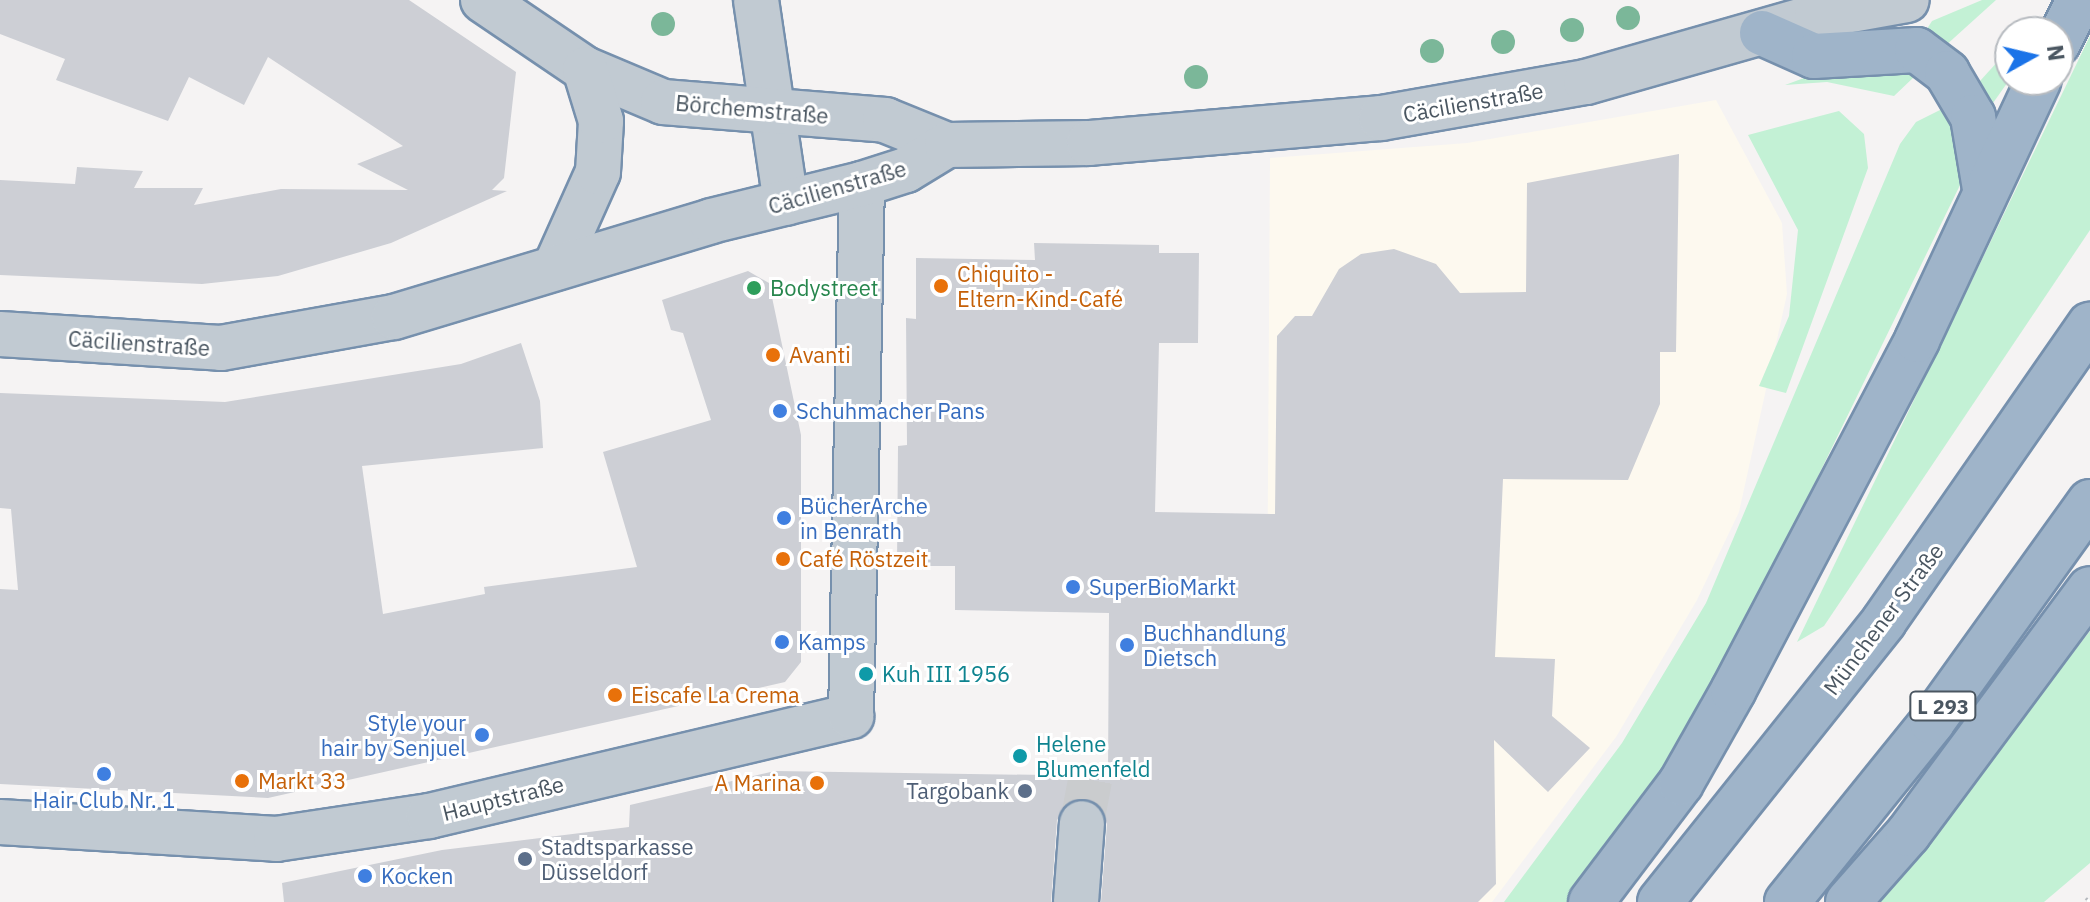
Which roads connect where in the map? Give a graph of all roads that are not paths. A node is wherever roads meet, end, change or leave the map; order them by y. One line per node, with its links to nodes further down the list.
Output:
1 (483, 0): 6 (street, Börchemstraße)
2 (756, 0): 8 (street)
3 (1907, 0): 4 (street, Cäcilienstraße)
4 (1823, 8): 5 (street, Cäcilienstraße)
5 (1762, 33): 9 (street, Cäcilienstraße); 11 (highway)
6 (585, 69): 8 (street, Börchemstraße); 13 (street)
7 (2031, 96): 11 (highway)
8 (768, 112): 9 (street, Börchemstraße); 12 (street)
9 (947, 145): 10 (street, Cäcilienstraße)
10 (862, 184): 12 (street, Cäcilienstraße); 18 (street, Hauptstraße)
11 (1985, 189): 21 (highway)
12 (786, 203): 13 (street, Cäcilienstraße)
13 (555, 268): 15 (street, Cäcilienstraße)
14 (2090, 325): 22 (highway, Münchener Straße)
15 (0, 334)
16 (2090, 502): 23 (highway, L 293)
17 (2090, 589): 24 (highway)
18 (0, 822)
19 (1082, 823): 20 (street)
20 (1076, 902)
21 (1591, 902)
22 (1660, 902)
23 (1787, 902)
24 (1848, 902)

